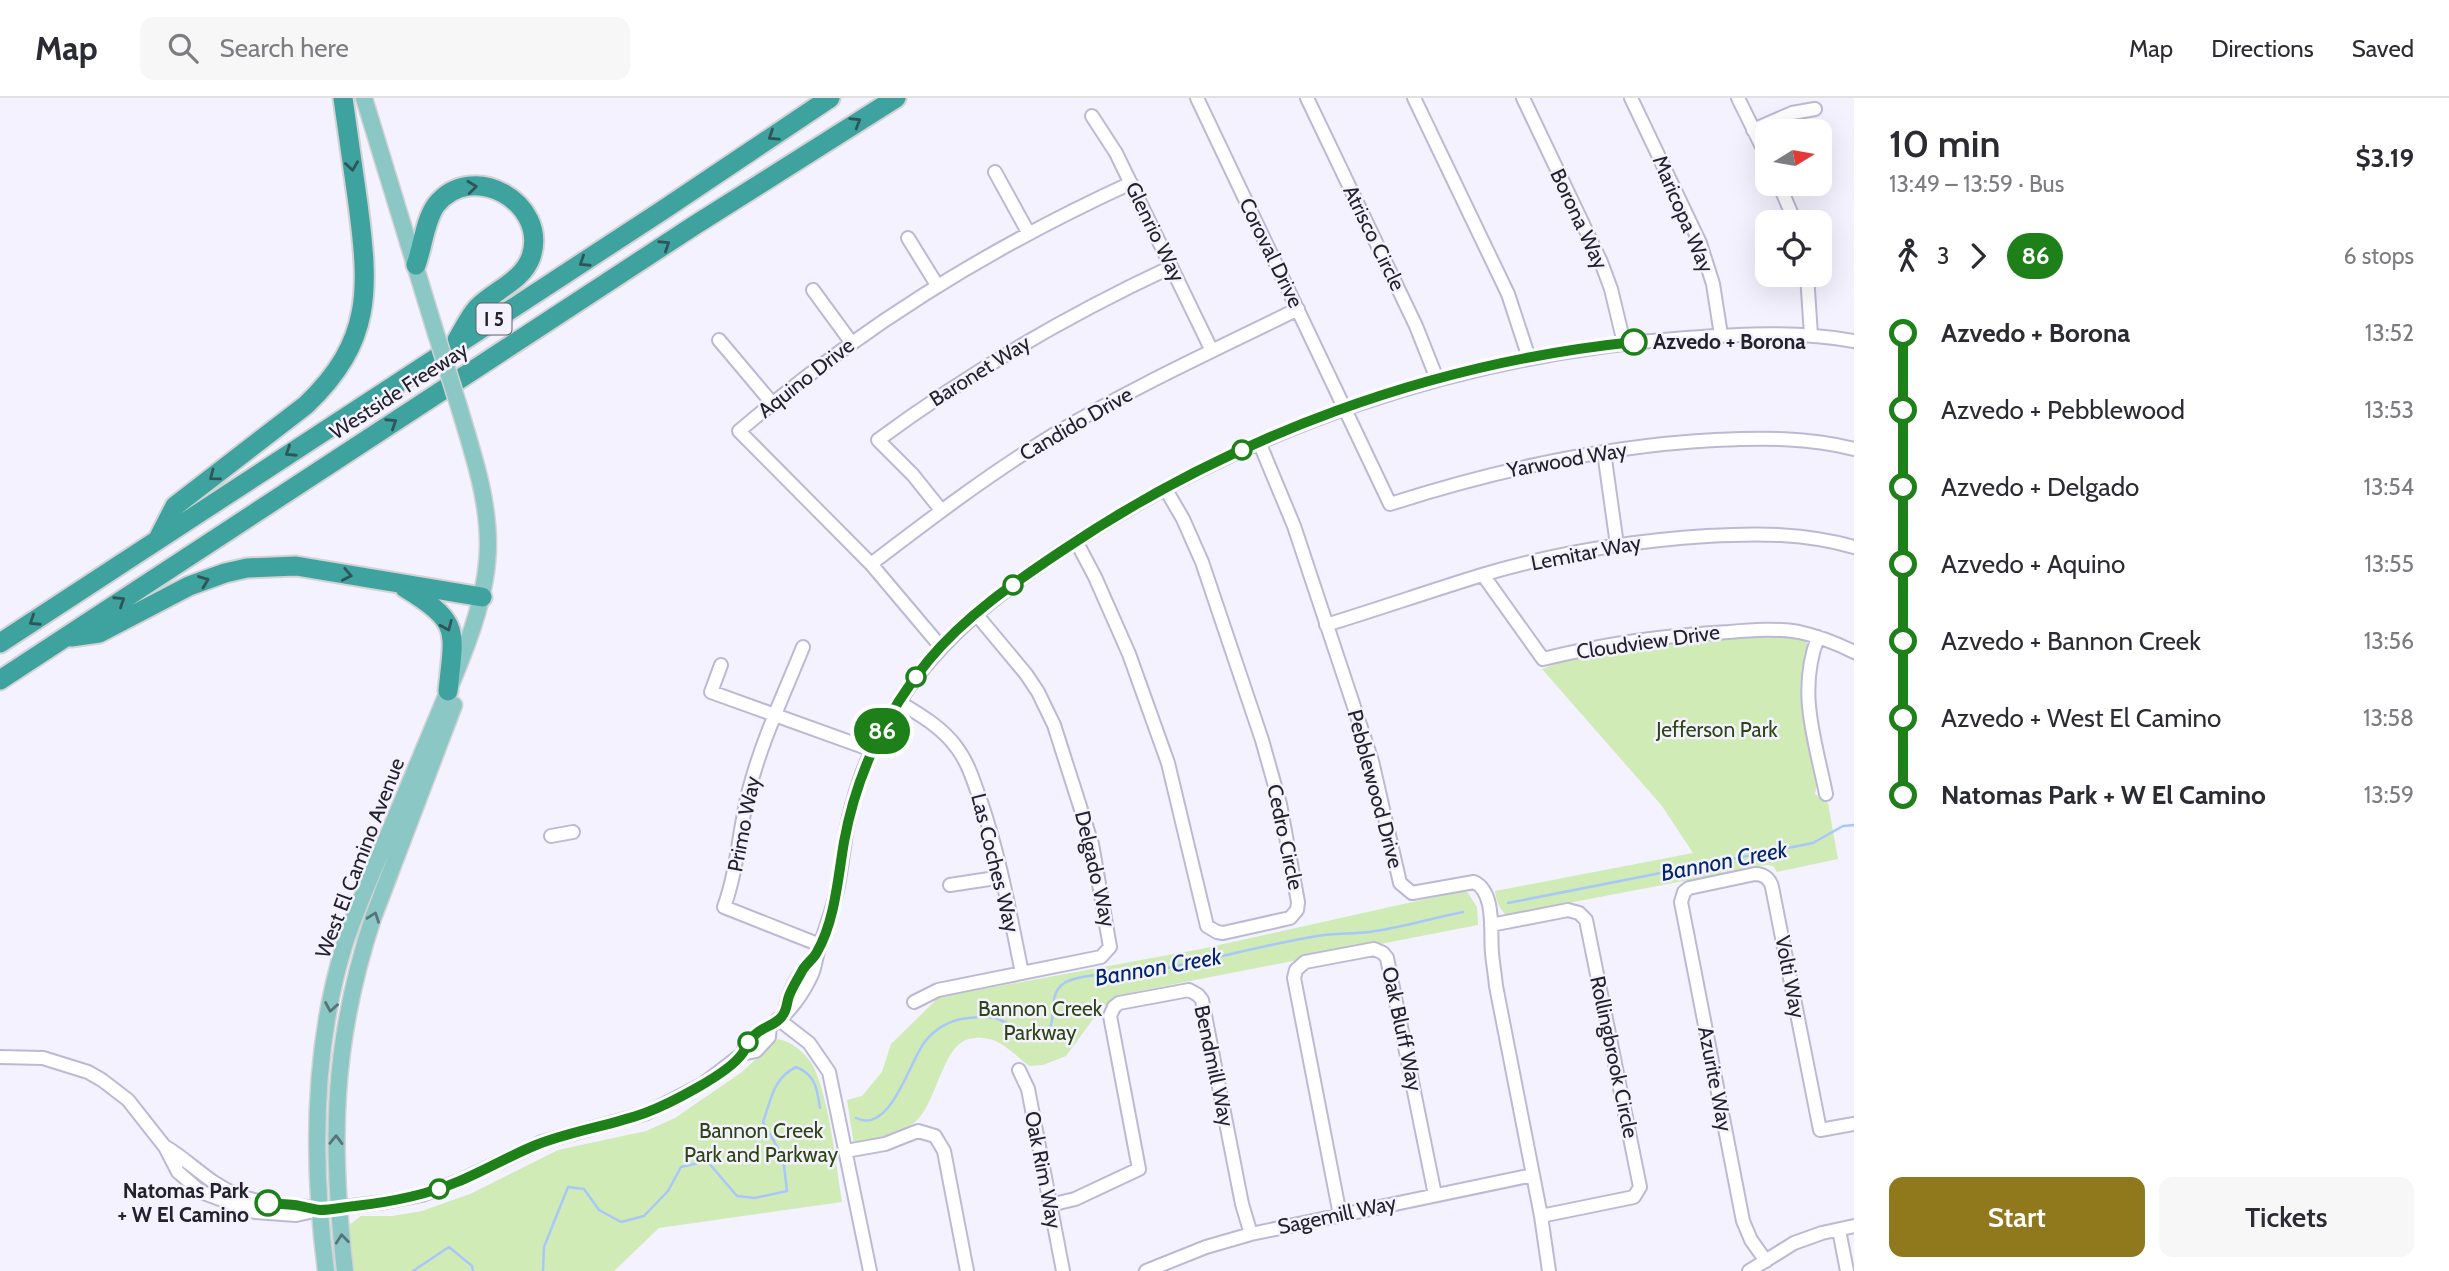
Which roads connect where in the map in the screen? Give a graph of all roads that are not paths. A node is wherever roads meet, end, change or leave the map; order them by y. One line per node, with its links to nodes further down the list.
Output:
1 (343, 98): 42 (highway, one-way to 42)
2 (364, 98): 19 (main road, West El Camino Avenue)
3 (830, 98): 31 (highway, Westside Freeway / I 5, one-way to 31)
4 (896, 98): 53 (highway, Westside Freeway / I 5, one-way to 4)
5 (1197, 98): 24 (street, Coroval Drive)
6 (1307, 98): 34 (street, Atrisco Circle)
7 (1414, 98): 33 (street)
8 (1522, 98): 30 (street, Borona Way)
9 (1631, 98): 25 (street, Maricopa Way)
10 (1738, 98): 13 (street)
11 (1815, 109): 13 (street)
12 (1092, 116): 16 (street, Glenrio Way)
13 (1753, 130): 14 (street)
14 (1755, 134)
15 (995, 172): 17 (street)
16 (1131, 183): 17 (street, Aquino Drive); 20 (street, Glenrio Way)
17 (1028, 232): 21 (street, Aquino Drive)
18 (908, 238): 21 (street)
19 (416, 265): 31 (highway, one-way to 31); 49 (main road, West El Camino Avenue, bridge)
20 (1171, 267): 32 (street, Glenrio Way); 41 (street, Baronet Way)
21 (937, 285): 29 (street, Aquino Drive)
22 (1808, 287): 26 (street)
23 (813, 290): 29 (street)
24 (1298, 309): 32 (street, Candido Drive); 36 (street, Coroval Drive)
25 (1721, 335): 26 (street); 30 (street)
26 (1811, 335): 28 (street)
27 (719, 340): 35 (street)
28 (1854, 341)
29 (851, 342): 35 (street, Aquino Drive)
30 (1624, 343): 33 (street)
31 (453, 346): 42 (highway, Westside Freeway / I 5, one-way to 42)
32 (1212, 351): 41 (street, Candido Drive)
33 (1528, 358): 34 (street)
34 (1437, 379): 36 (street)
35 (772, 404): 46 (street, Aquino Drive)
36 (1345, 408): 37 (street); 39 (street, Yarwood Way)
37 (1259, 442): 40 (street); 51 (street, Pebblewood Drive)
38 (1854, 449): 39 (street, Yarwood Way)
39 (1604, 452): 44 (street)
40 (1165, 488): 43 (street); 43 (street, Cedro Circle)
41 (941, 510): 46 (street, Candido Drive)
42 (157, 540): 54 (highway, Westside Freeway / I 5, one-way to 54)
43 (1076, 541): 50 (street)
44 (1617, 545): 45 (street, Lemitar Way); 47 (street, Lemitar Way)
45 (1854, 547)
46 (871, 564): 56 (street, Aquino Drive)
47 (1483, 575): 51 (street, Lemitar Way); 52 (street, Cloudview Drive)
48 (399, 584): 49 (highway); 53 (highway, one-way to 48); 60 (highway, one-way to 60)
49 (482, 597): 60 (main road, West El Camino Avenue); 82 (main road, West El Camino Avenue, one-way to 49)
50 (976, 614): 56 (street); 72 (street, Delgado Way)
51 (1326, 625): 70 (street, Pebblewood Drive)
52 (1818, 637): 57 (street, Cloudview Drive); 64 (street)
53 (63, 638): 59 (highway, Westside Freeway / I 5)
54 (0, 643)
55 (803, 647): 62 (street, Primo Way)
56 (941, 647): 61 (street)
57 (1854, 652)
58 (721, 665): 62 (street)
59 (0, 680)
60 (448, 691): 83 (main road, West El Camino Avenue, one-way to 83)
61 (899, 702): 63 (street); 67 (street, Las Coches Way)
62 (775, 715): 63 (street); 71 (street, Primo Way)
63 (872, 750): 71 (street)
64 (1826, 794)
65 (573, 832): 66 (street)
66 (551, 836)
67 (1002, 877): 68 (street); 72 (street, Las Coches Way)
68 (950, 885)
69 (1684, 892): 77 (street, Volti Way); 89 (street, Azurite Way)
70 (1491, 925): 79 (street, Pebblewood Drive); 85 (street, Rollingbrook Circle)
71 (818, 950): 74 (street)
72 (1022, 973): 73 (street, Delgado Way)
73 (914, 1002)
74 (778, 1019): 78 (street); 82 (street)
75 (0, 1057): 83 (street)
76 (1019, 1070): 81 (street, Oak Rim Way)
77 (1854, 1124)
78 (846, 1151): 92 (street); 93 (street)
79 (1533, 1175): 80 (street, Sagemill Way); 85 (street, Pebblewood Drive)
80 (1435, 1195): 84 (street, Sagemill Way); 84 (street, Oak Bluff Way)
81 (1050, 1205): 88 (street, Bendmill Way); 94 (street, Oak Rim Way)
82 (338, 1208): 83 (street); 91 (main road, West El Camino Avenue, one-way to 82)
83 (319, 1210): 90 (main road, West El Camino Avenue)
84 (1340, 1215): 88 (street, Sagemill Way)
85 (1541, 1216): 96 (street, Pebblewood Drive)
86 (1854, 1226): 87 (street)
87 (1839, 1230): 89 (street); 98 (street)
88 (1251, 1234): 95 (street, Sagemill Way)
89 (1766, 1261): 97 (street)
90 (326, 1271)
91 (345, 1271)
92 (870, 1271)
93 (967, 1271)
94 (1063, 1271)
95 (1146, 1271)
96 (1549, 1271)
97 (1749, 1271)
98 (1847, 1271)

